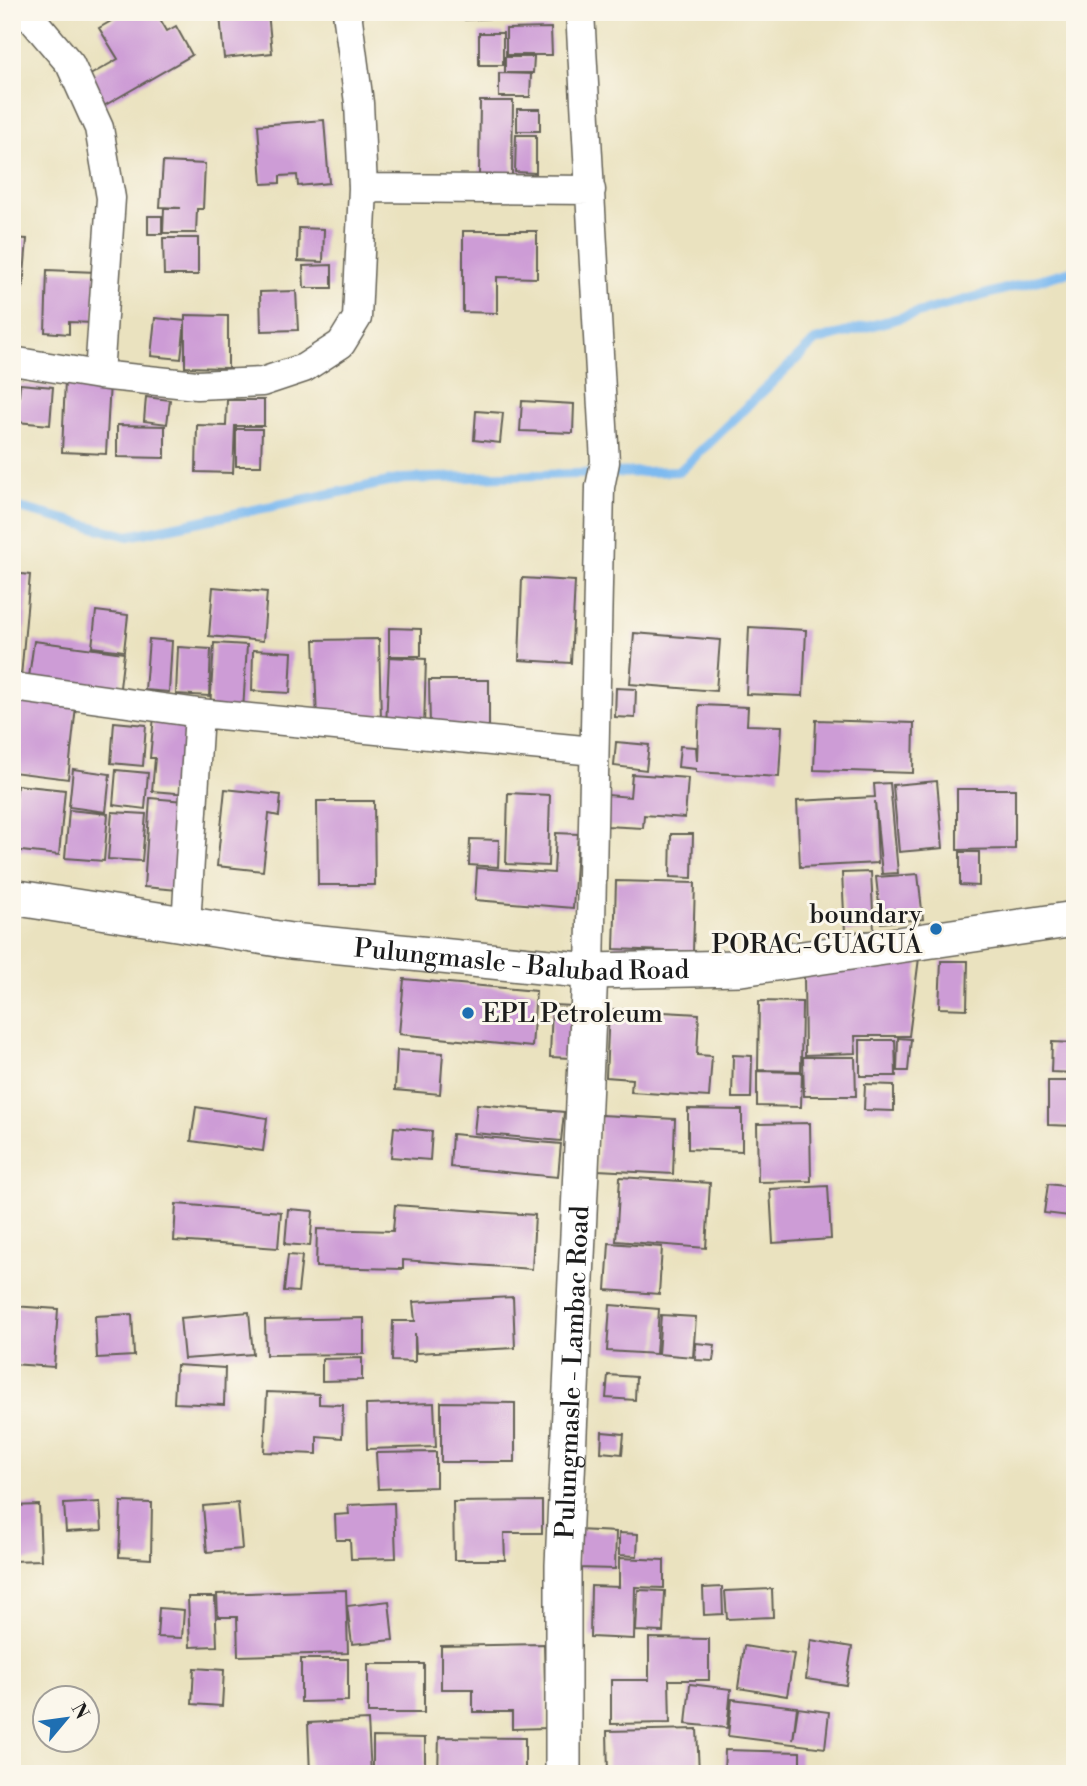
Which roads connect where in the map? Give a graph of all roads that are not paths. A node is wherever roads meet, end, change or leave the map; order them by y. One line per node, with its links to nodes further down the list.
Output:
1 (26, 12): 7 (street)
2 (347, 12): 4 (street)
3 (580, 12): 5 (street)
4 (363, 188): 5 (street); 7 (street)
5 (591, 190): 10 (street)
6 (12, 361): 7 (street)
7 (99, 375)
8 (20, 688): 9 (street)
9 (200, 713): 10 (street); 13 (street)
10 (594, 751): 14 (street)
11 (12, 897): 13 (street, Pulungmasle - Balubad Road)
12 (1075, 919): 14 (street, Pulungmasle - Balubad Road)
13 (186, 925): 14 (street, Pulungmasle - Balubad Road)
14 (590, 971): 15 (street, Pulungmasle - Lambac Road)
15 (563, 1774)

